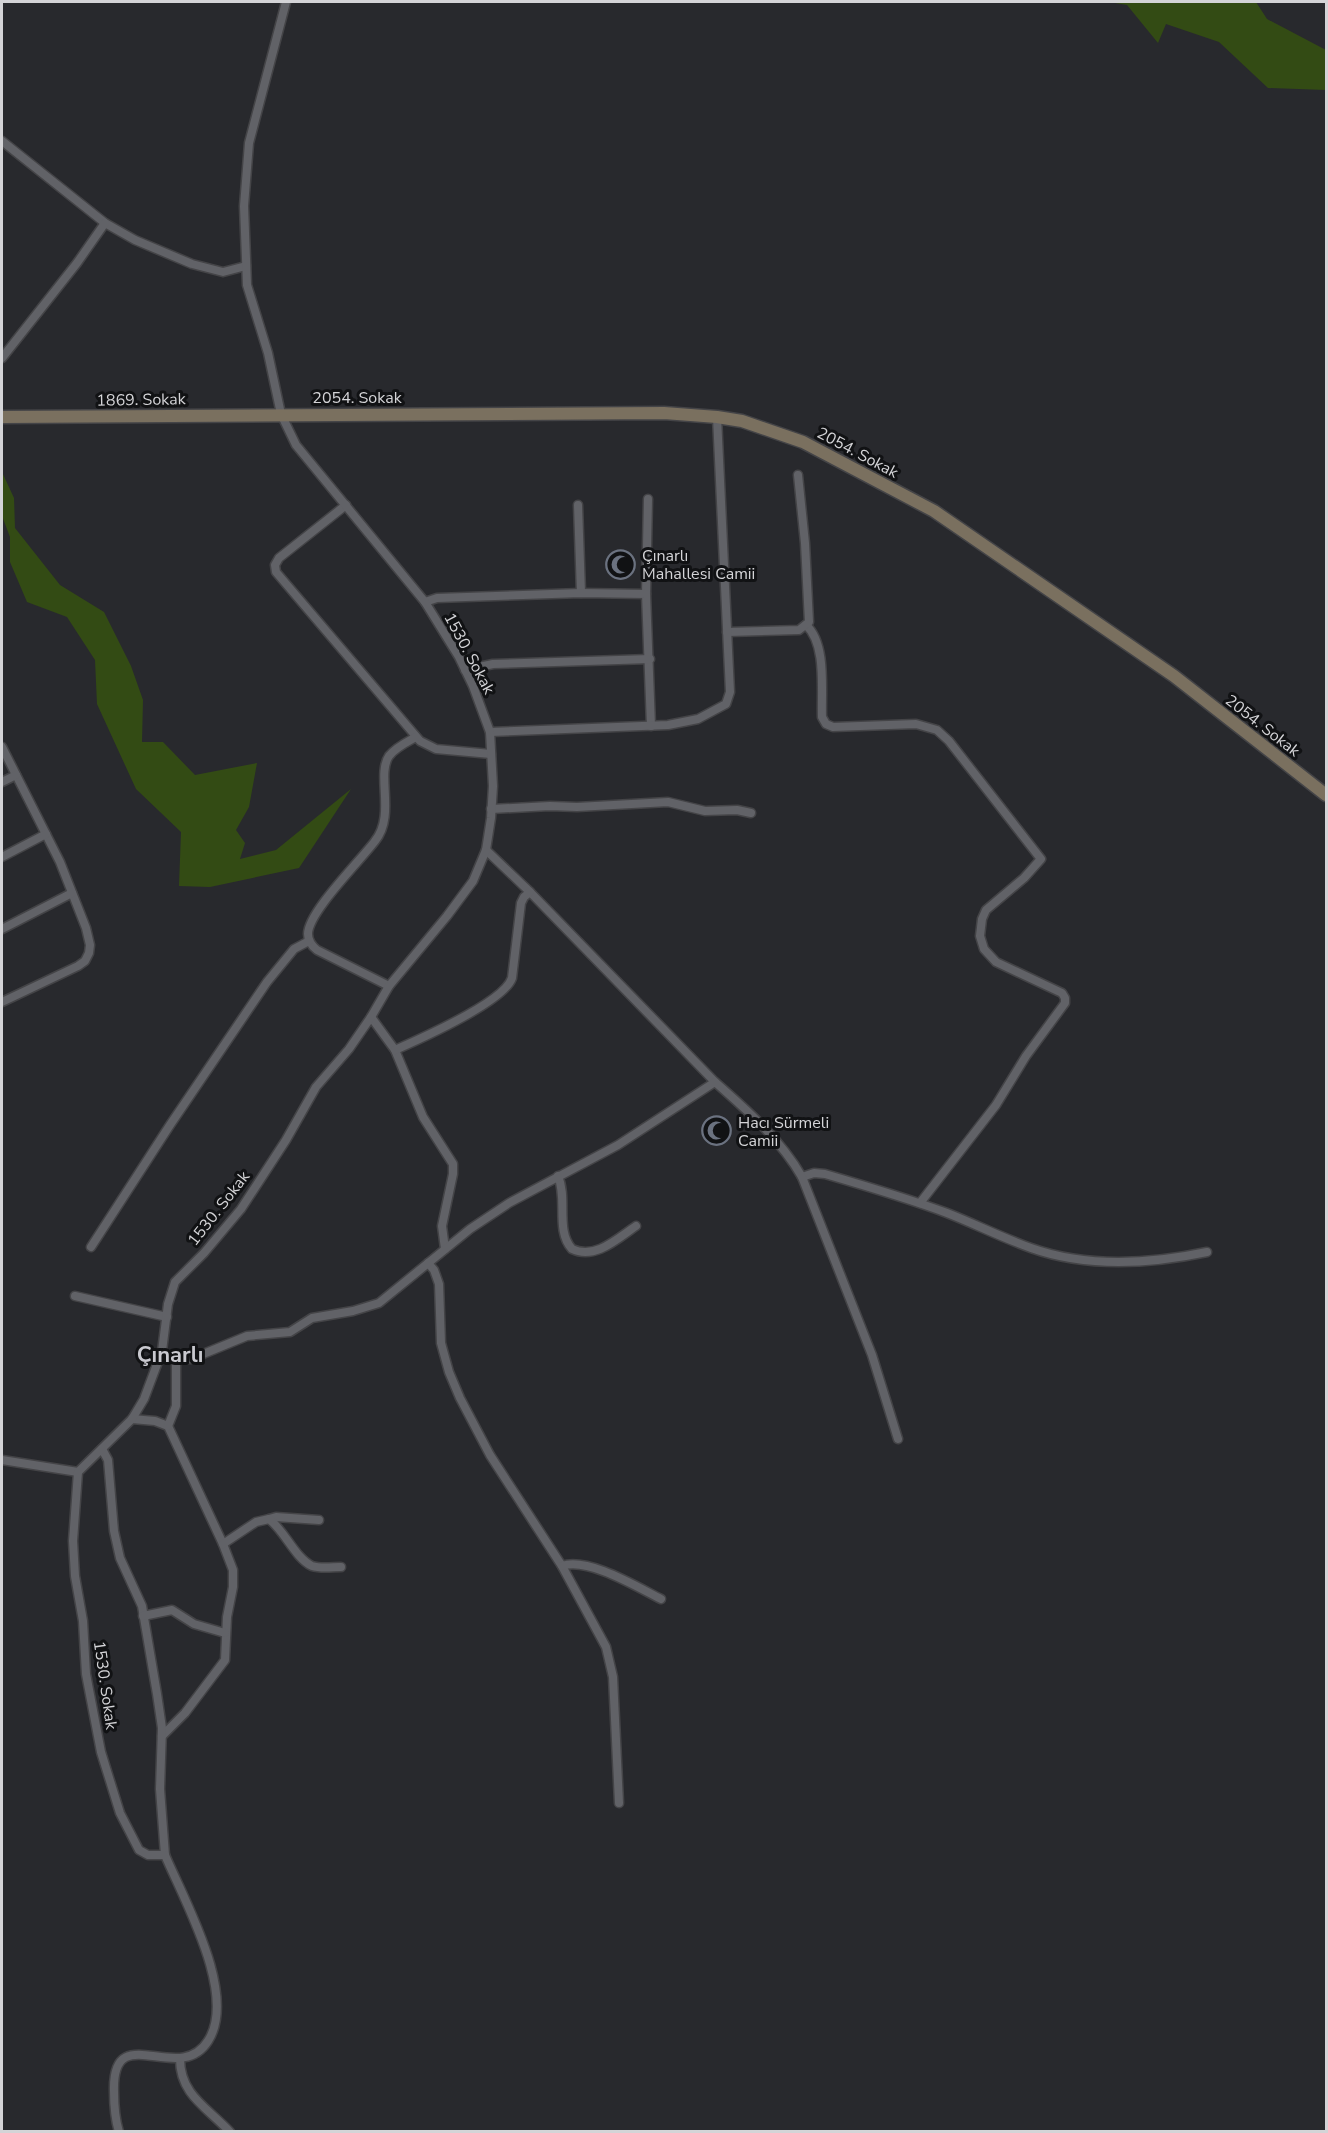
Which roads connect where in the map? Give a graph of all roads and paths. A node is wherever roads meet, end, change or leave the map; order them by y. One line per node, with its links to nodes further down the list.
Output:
1 (286, 2): 4 (street, 1530. Sokak)
2 (2, 141): 3 (street)
3 (105, 223): 4 (street); 5 (street)
4 (246, 266): 6 (street, 1530. Sokak)
5 (2, 358)
6 (281, 414): 7 (main road, 1869. Sokak); 8 (main road, 2054. Sokak); 11 (street, 1530. Sokak)
7 (2, 417)
8 (717, 417): 17 (street); 27 (main road, 2054. Sokak)
9 (798, 475): 16 (street)
10 (648, 499): 14 (street)
11 (346, 505): 15 (street, 1530. Sokak); 22 (street)
12 (578, 505): 13 (street)
13 (581, 593): 14 (street); 15 (street)
14 (646, 594): 18 (street)
15 (425, 602): 19 (street, 1530. Sokak)
16 (806, 626): 17 (street); 44 (street)
17 (727, 632): 20 (street)
18 (650, 659): 19 (street); 20 (street)
19 (465, 670): 21 (street, 1530. Sokak)
20 (651, 726): 21 (street)
21 (490, 732): 24 (street, 1530. Sokak)
22 (416, 736): 24 (street); 36 (street)
23 (2, 747): 25 (street)
24 (491, 754): 28 (street, 1530. Sokak)
25 (16, 775): 26 (street); 30 (street)
26 (2, 782)
27 (1326, 795)
28 (491, 809): 29 (street); 31 (street, 1530. Sokak)
29 (751, 813)
30 (46, 834): 32 (street); 34 (street)
31 (486, 850): 33 (street); 37 (street, 1530. Sokak)
32 (2, 857)
33 (530, 892): 40 (street); 41 (street)
34 (72, 894): 35 (street); 38 (street)
35 (2, 929)
36 (309, 941): 37 (street); 46 (street)
37 (389, 986): 39 (street, 1530. Sokak)
38 (2, 1002)
39 (371, 1017): 40 (street); 51 (street, 1530. Sokak)
40 (395, 1050): 47 (street)
41 (715, 1082): 42 (street); 43 (street)
42 (558, 1176): 45 (street); 47 (street)
43 (802, 1177): 44 (street); 56 (street)
44 (920, 1203): 48 (street)
45 (636, 1226)
46 (91, 1247)
47 (446, 1249): 49 (street)
48 (1207, 1252)
49 (428, 1263): 53 (street); 63 (street)
50 (75, 1296): 51 (street)
51 (168, 1317): 52 (street, 1530. Sokak)
52 (159, 1359): 53 (street); 54 (street, 1530. Sokak)
53 (176, 1359): 55 (street)
54 (132, 1419): 55 (street); 57 (street, 1530. Sokak)
55 (168, 1426): 62 (street)
56 (898, 1439)
57 (102, 1449): 59 (street, 1530. Sokak); 66 (street)
58 (2, 1460): 59 (street)
59 (78, 1472): 70 (street, 1530. Sokak)
60 (269, 1519): 61 (street); 62 (street); 64 (street)
61 (320, 1520)
62 (223, 1544): 67 (street)
63 (562, 1566): 65 (street); 69 (street)
64 (341, 1567)
65 (661, 1599)
66 (143, 1616): 67 (street); 68 (street)
67 (225, 1633): 68 (street)
68 (162, 1736): 70 (street)
69 (619, 1803)
70 (165, 1855): 71 (street)
71 (180, 2059): 72 (street); 73 (street)
72 (119, 2132)
73 (230, 2132)

